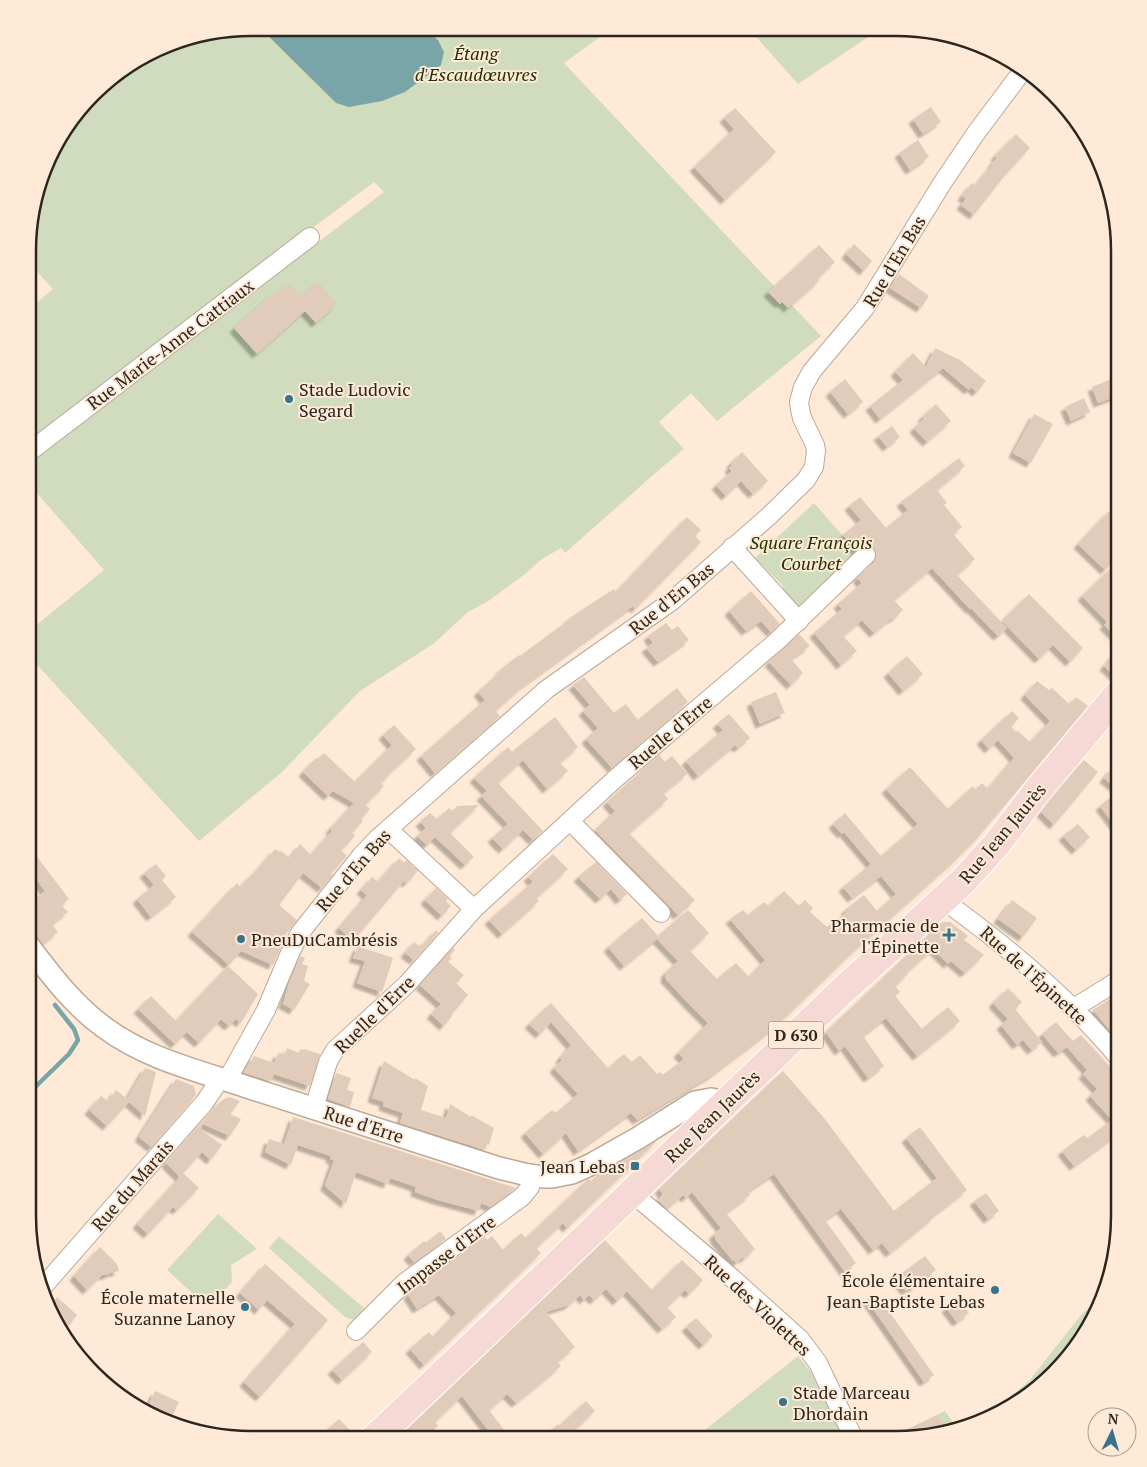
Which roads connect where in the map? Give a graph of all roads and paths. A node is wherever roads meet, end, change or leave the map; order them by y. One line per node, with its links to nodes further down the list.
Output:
1 (1019, 75): 4 (street, Rue d'En Bas)
2 (310, 237): 3 (street, Rue Marie-Anne Cattiaux)
3 (36, 447)
4 (732, 547): 6 (street); 9 (street, Rue d'En Bas)
5 (866, 555): 6 (street, Ruelle d'Erre)
6 (799, 621): 8 (street, Ruelle d'Erre)
7 (1111, 703): 10 (main road, Rue Jean Jaurès / D 630)
8 (570, 821): 11 (street, Ruelle d'Erre); 12 (street)
9 (388, 829): 11 (street); 17 (street, Rue d'En Bas)
10 (943, 900): 15 (street, Rue de l'Épinette); 18 (main road, Rue Jean Jaurès / D 630)
11 (474, 910): 19 (street, Ruelle d'Erre)
12 (661, 913)
13 (36, 955): 17 (street, Rue d'Erre)
14 (1111, 985): 15 (street)
15 (1074, 1008): 16 (street, Rue de l'Épinette)
16 (1111, 1049)
17 (223, 1079): 19 (street, Rue d'Erre); 22 (street, Rue du Marais)
18 (726, 1102): 20 (street, Rue d'Erre); 21 (main road, Rue Jean Jaurès / D 630)
19 (314, 1108): 20 (street, Rue d'Erre)
20 (534, 1176): 23 (street, Impasse d'Erre)
21 (632, 1193): 24 (main road, Rue Jean Jaurès / D 630); 25 (street, Rue des Violettes)
22 (47, 1282)
23 (356, 1331)
24 (382, 1431)
25 (850, 1431)

